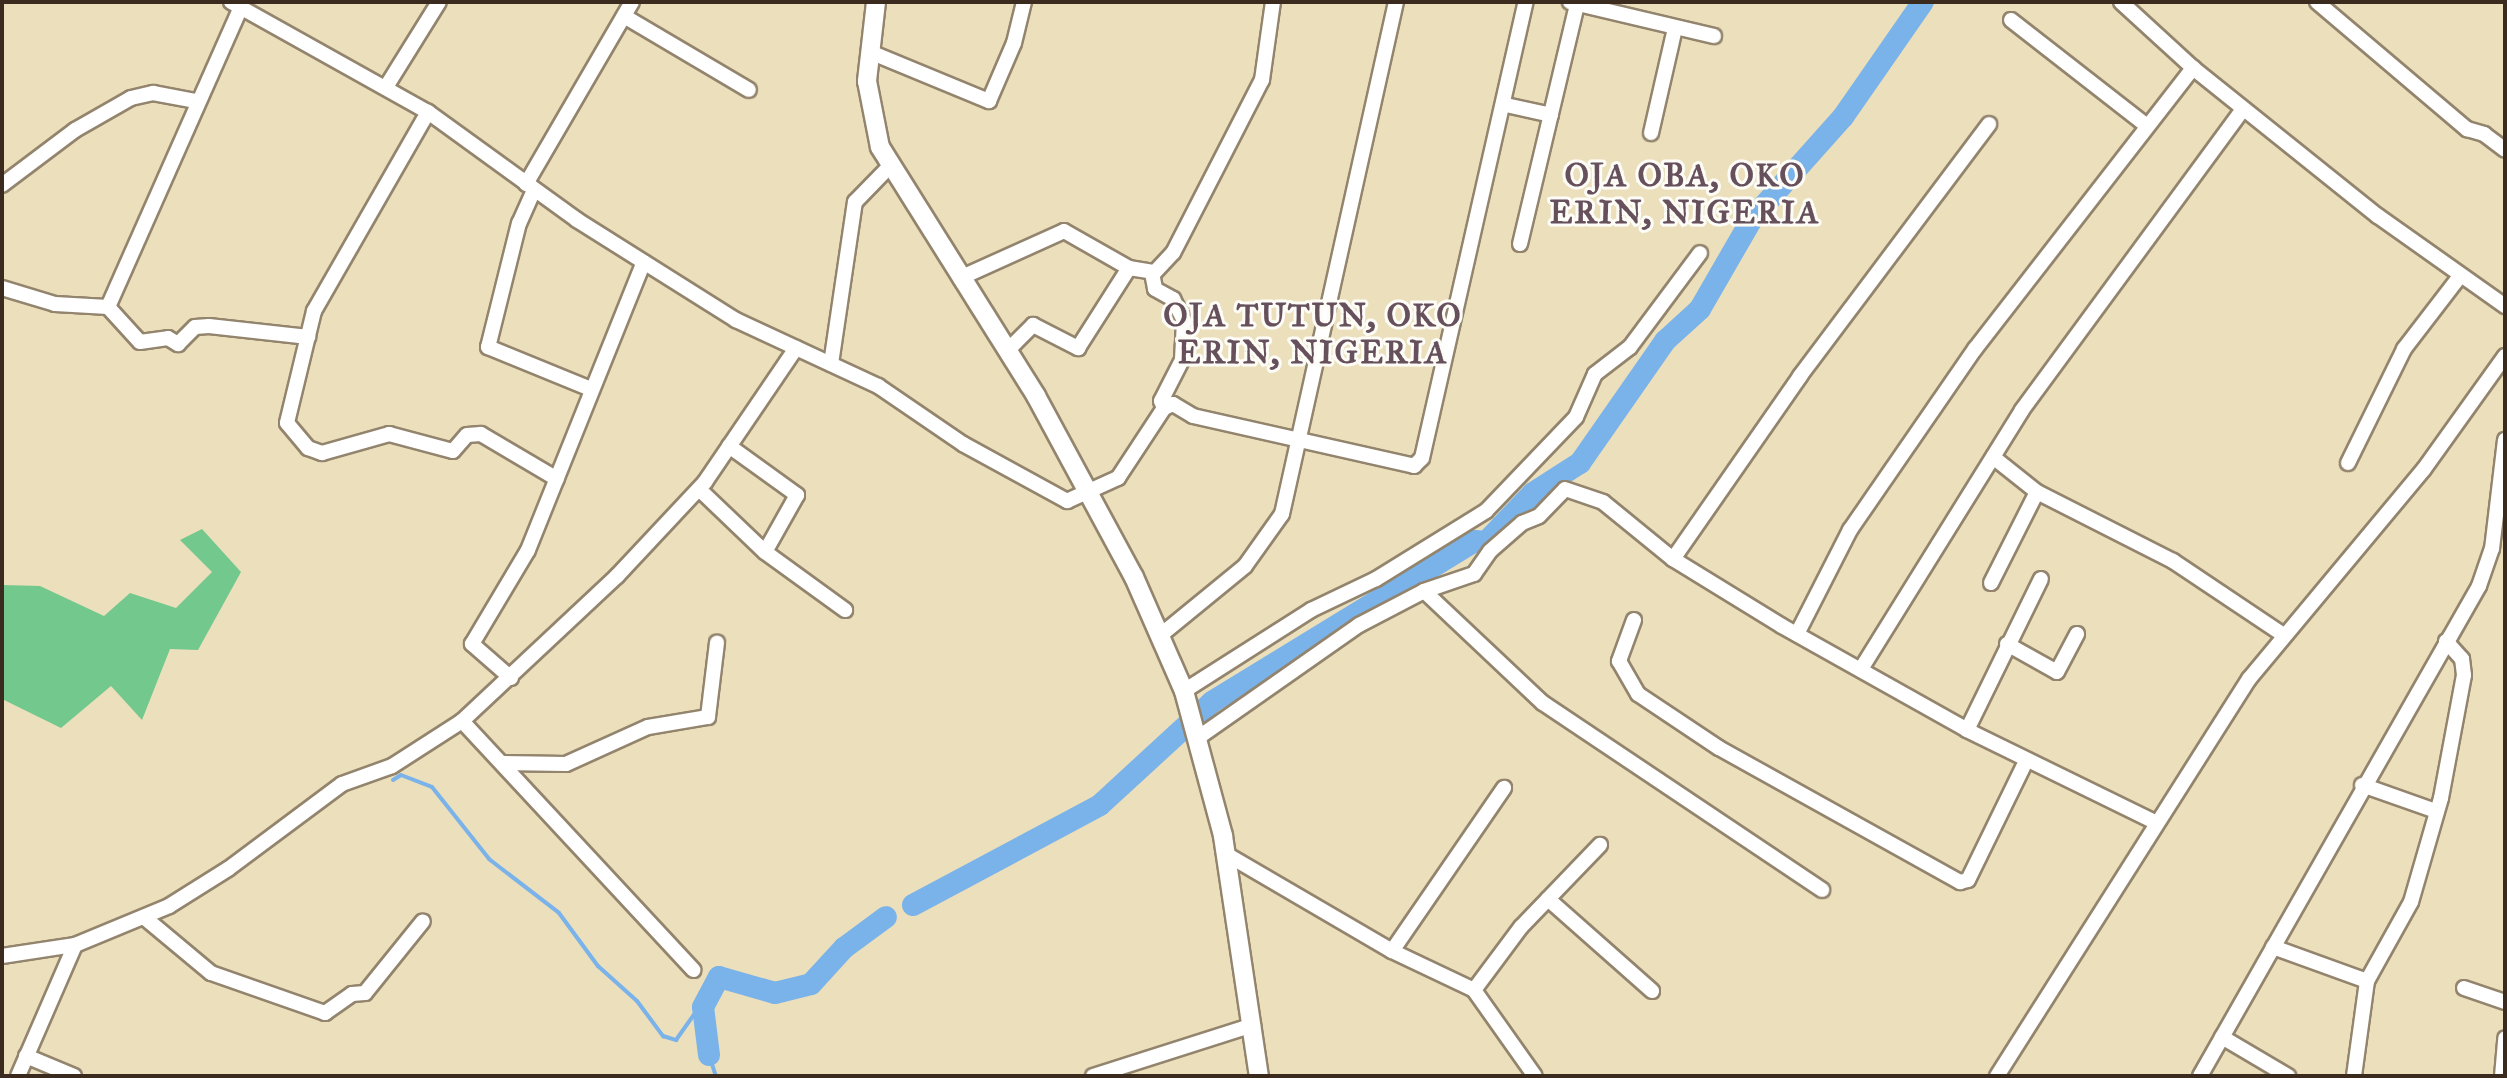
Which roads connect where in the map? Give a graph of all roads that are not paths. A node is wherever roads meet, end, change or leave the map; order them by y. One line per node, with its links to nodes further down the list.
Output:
1 (632, 2): 12 (street)
2 (876, 2): 16 (main road)
3 (1024, 2): 16 (street)
4 (1273, 2): 36 (street)
5 (1396, 2): 49 (street)
6 (1526, 2): 21 (street)
7 (2121, 2): 17 (street)
8 (2317, 2): 28 (street)
9 (1573, 3): 14 (street); 24 (street)
10 (435, 4): 18 (street)
11 (236, 5): 18 (street); 20 (street)
12 (624, 16): 19 (street); 31 (street)
13 (2011, 20): 26 (street)
14 (1675, 28): 15 (street); 27 (street)
15 (1714, 36)
16 (870, 52): 29 (main road)
17 (2193, 68): 22 (street); 26 (street)
18 (386, 87): 23 (street)
19 (749, 90)
20 (196, 101): 30 (street); 41 (street)
21 (1506, 105): 24 (street); 49 (street)
22 (2243, 109): 37 (street); 52 (street)
23 (428, 112): 31 (street); 42 (street)
24 (1551, 115): 32 (street)
25 (1989, 124): 60 (street)
26 (2147, 126): 67 (street)
27 (1651, 133)
28 (2505, 150)
29 (890, 166): 38 (main road); 46 (street)
30 (2, 185)
31 (530, 187): 34 (street); 47 (street)
32 (1520, 244)
33 (1700, 253): 75 (street)
34 (644, 262): 43 (street); 47 (street)
35 (1129, 268): 36 (street); 38 (street); 44 (street)
36 (1152, 273): 48 (street)
37 (2460, 276): 40 (street); 53 (street)
38 (960, 278): 44 (main road)
39 (2, 288): 41 (street)
40 (2505, 306)
41 (108, 307): 42 (street)
42 (308, 337): 54 (street)
43 (796, 348): 46 (street); 51 (street)
44 (1007, 351): 56 (main road)
45 (2505, 356): 69 (street)
46 (831, 364): 56 (street)
47 (591, 389): 54 (street)
48 (1164, 408): 49 (street); 56 (street)
49 (1298, 439): 66 (street)
50 (2505, 440): 58 (street)
51 (729, 446): 55 (street); 59 (street)
52 (1993, 457): 57 (street); 73 (street)
53 (2348, 463)
54 (557, 479): 74 (street)
55 (699, 489): 59 (street); 74 (street)
56 (1089, 492): 66 (main road)
57 (2037, 492): 62 (street); 69 (street)
58 (2499, 549): 70 (street)
59 (765, 552): 64 (street)
60 (1673, 559): 63 (street); 67 (street)
61 (2041, 579): 72 (street)
62 (1991, 583)
63 (1424, 591): 78 (street); 87 (street)
64 (845, 610)
65 (1634, 620): 79 (street)
66 (1162, 634): 75 (main road)
67 (1797, 634): 73 (street)
68 (2077, 634): 72 (street)
69 (2282, 634): 84 (street)
70 (2446, 641): 81 (street); 83 (street)
71 (717, 643): 80 (street)
72 (2007, 644): 77 (street)
73 (1861, 669): 77 (street)
74 (511, 678): 76 (street)
75 (1184, 691): 78 (main road)
76 (462, 721): 80 (street); 89 (street)
77 (1967, 730): 79 (street)
78 (1198, 733): 86 (main road)
79 (2026, 761): 84 (street)
80 (502, 763): 95 (street)
81 (2362, 785): 83 (street); 92 (street)
82 (1504, 788): 93 (street)
83 (2436, 811): 96 (street)
84 (2155, 822): 110 (street)
85 (1600, 845): 88 (street)
86 (1226, 854): 93 (street); 101 (main road)
87 (1822, 890)
88 (1548, 899): 98 (street); 99 (street)
89 (145, 918): 90 (street); 91 (street)
90 (423, 921)
91 (75, 945): 94 (street); 104 (street)
92 (2273, 947): 96 (street); 102 (street)
93 (1392, 951): 98 (street)
94 (2, 956)
95 (693, 970)
96 (2367, 981): 113 (street)
97 (2464, 988): 100 (street)
98 (1474, 990): 109 (street)
99 (1652, 991)
100 (2505, 1002)
101 (1253, 1025): 107 (street); 108 (main road)
102 (2222, 1037): 111 (street); 112 (street)
103 (2505, 1038): 114 (street)
104 (26, 1056): 105 (street); 106 (street)
105 (18, 1076)
106 (74, 1076)
107 (1093, 1076)
108 (1259, 1076)
109 (1535, 1076)
110 (1997, 1076)
111 (2200, 1076)
112 (2288, 1076)
113 (2354, 1076)
114 (2502, 1076)

